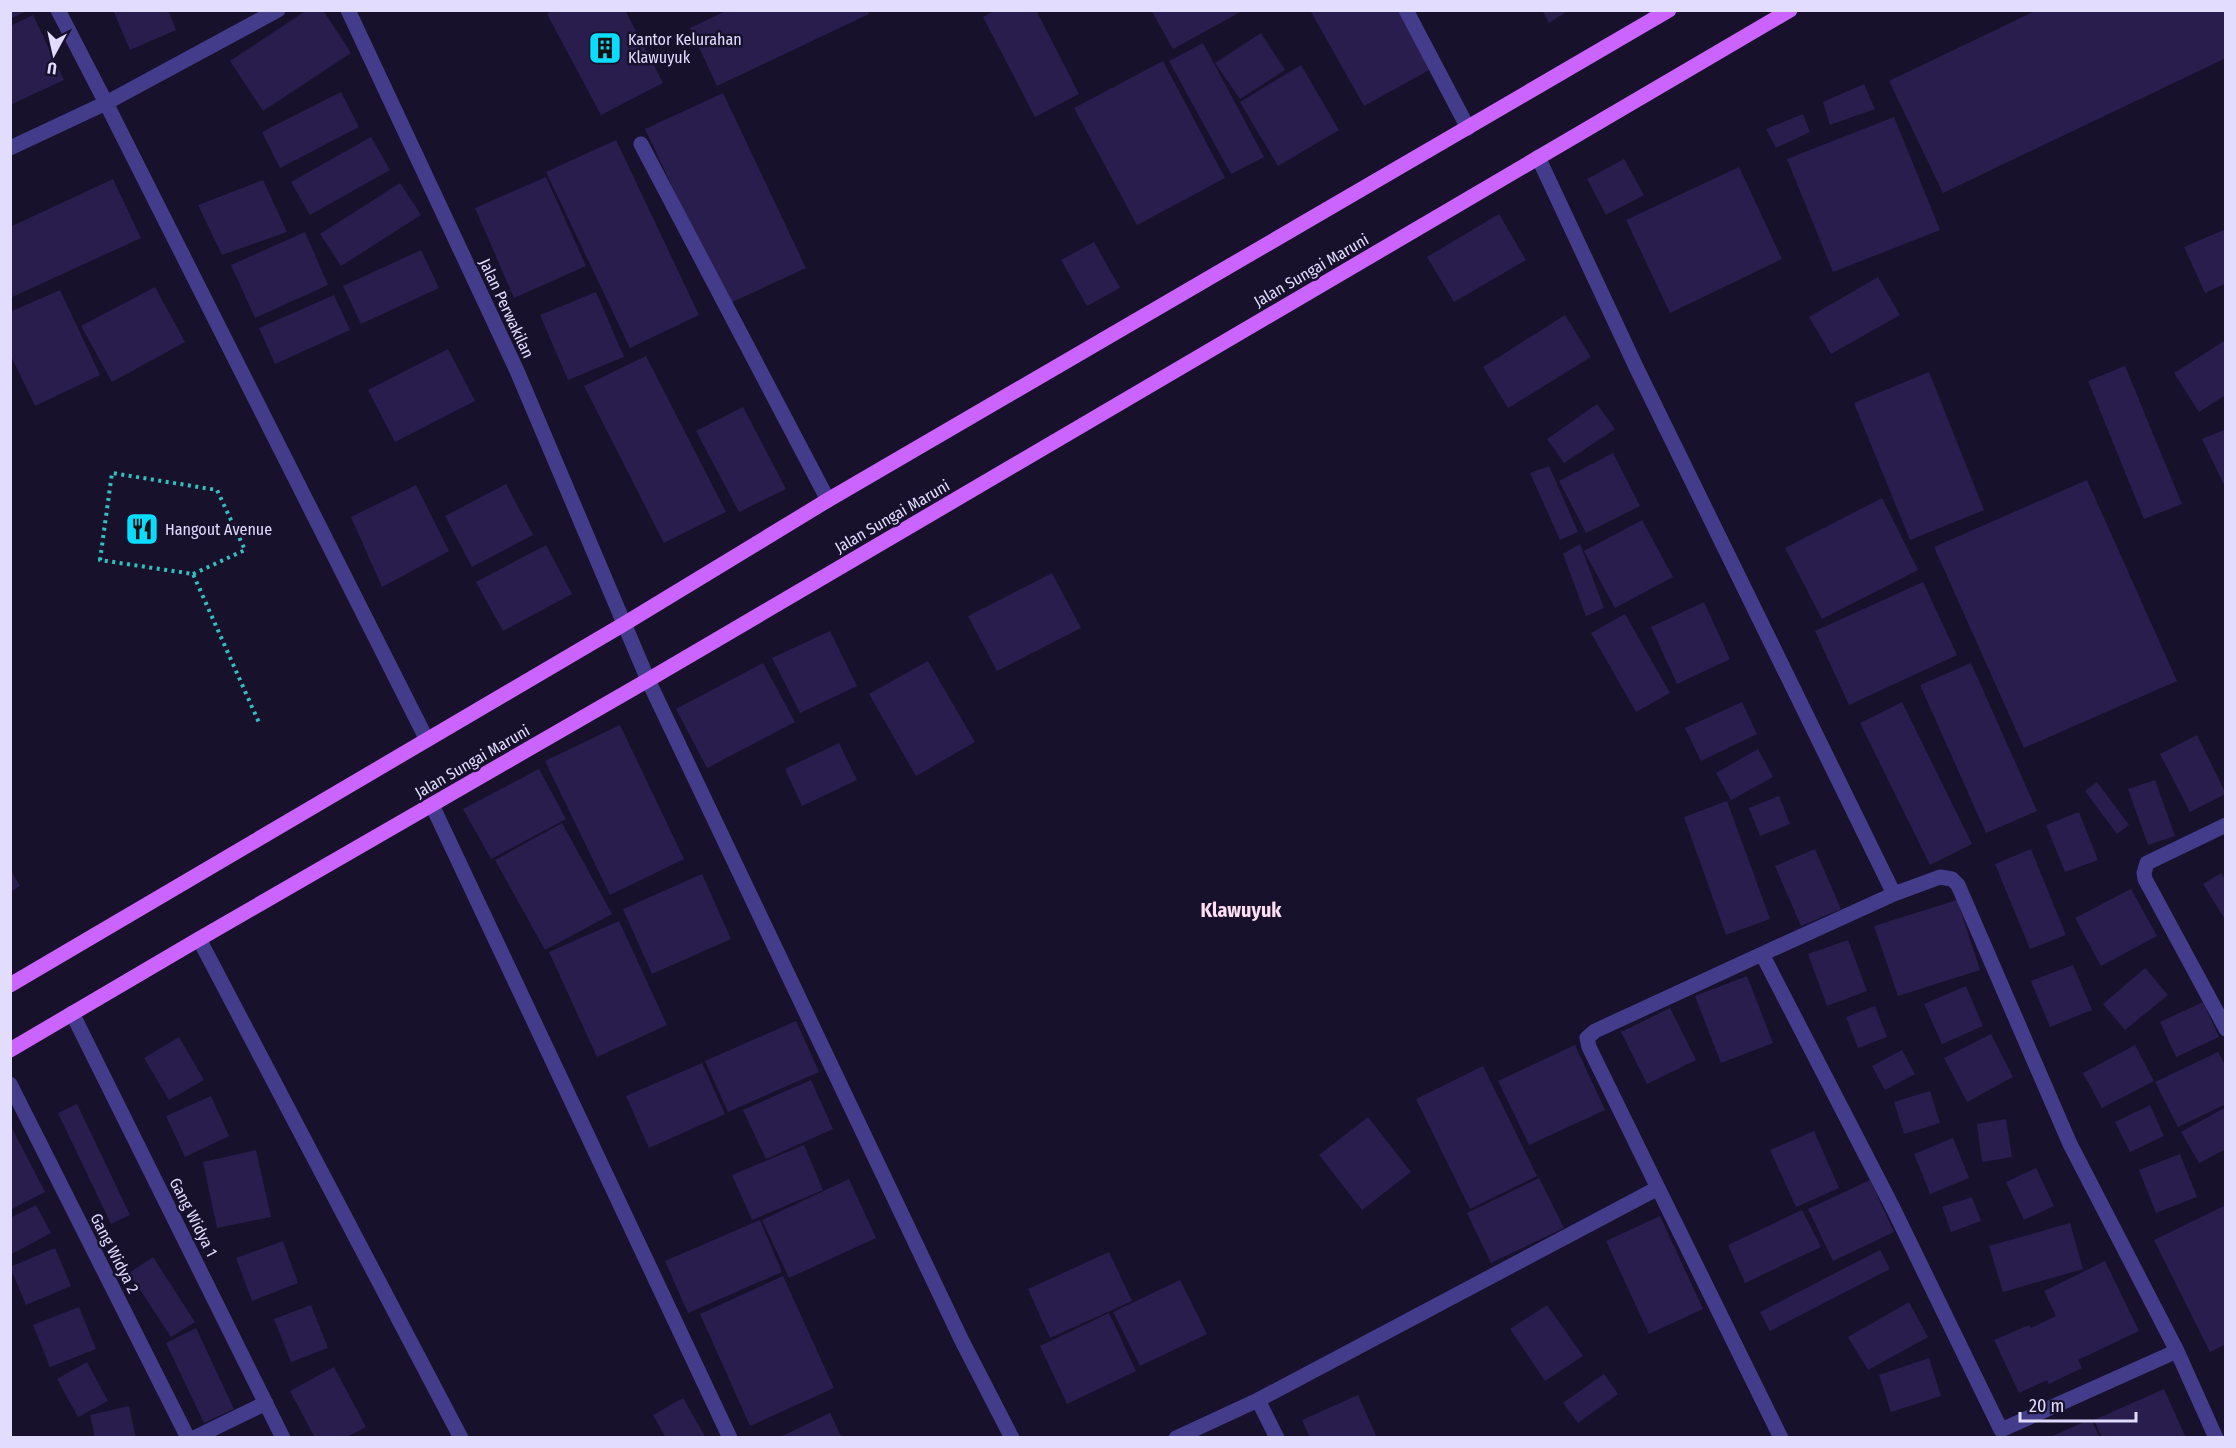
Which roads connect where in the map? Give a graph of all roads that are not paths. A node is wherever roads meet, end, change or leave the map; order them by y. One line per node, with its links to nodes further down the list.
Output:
1 (58, 10): 7 (street)
2 (278, 10): 7 (street)
3 (348, 10): 13 (street, Jalan Perwakilan)
4 (1406, 10): 8 (street)
5 (1669, 10): 8 (main road)
6 (1790, 10): 11 (main road, Jalan Sungai Maruni)
7 (106, 103): 10 (street); 15 (street)
8 (1468, 128): 12 (main road)
9 (641, 144): 12 (street)
10 (10, 148)
11 (1538, 157): 14 (main road, Jalan Sungai Maruni); 18 (street)
12 (828, 500): 13 (main road)
13 (624, 624): 14 (street, Jalan Perwakilan); 15 (main road)
14 (648, 680): 16 (main road, Jalan Sungai Maruni); 36 (street, Jalan Perwakilan)
15 (427, 740): 21 (main road)
16 (432, 805): 19 (main road, Jalan Sungai Maruni); 35 (street)
17 (2226, 825): 23 (street)
18 (1894, 894): 20 (street); 27 (street)
19 (199, 939): 22 (main road, Jalan Sungai Maruni); 34 (street)
20 (1762, 954): 26 (street); 30 (street)
21 (10, 985)
22 (72, 1013): 24 (main road, Jalan Sungai Maruni); 29 (street, Gang Widya 1)
23 (2226, 1029)
24 (10, 1050)
25 (10, 1084): 31 (street, Gang Widya 2)
26 (1658, 1188): 28 (street); 39 (street)
27 (2176, 1351): 30 (street); 41 (street)
28 (1258, 1400): 37 (street); 38 (street)
29 (266, 1403): 32 (street); 33 (street, Gang Widya 1)
30 (2002, 1434): 40 (street)
31 (188, 1437)
32 (194, 1437)
33 (283, 1437)
34 (461, 1437)
35 (730, 1437)
36 (1011, 1437)
37 (1176, 1437)
38 (1276, 1437)
39 (1781, 1437)
40 (1986, 1437)
41 (2216, 1437)

